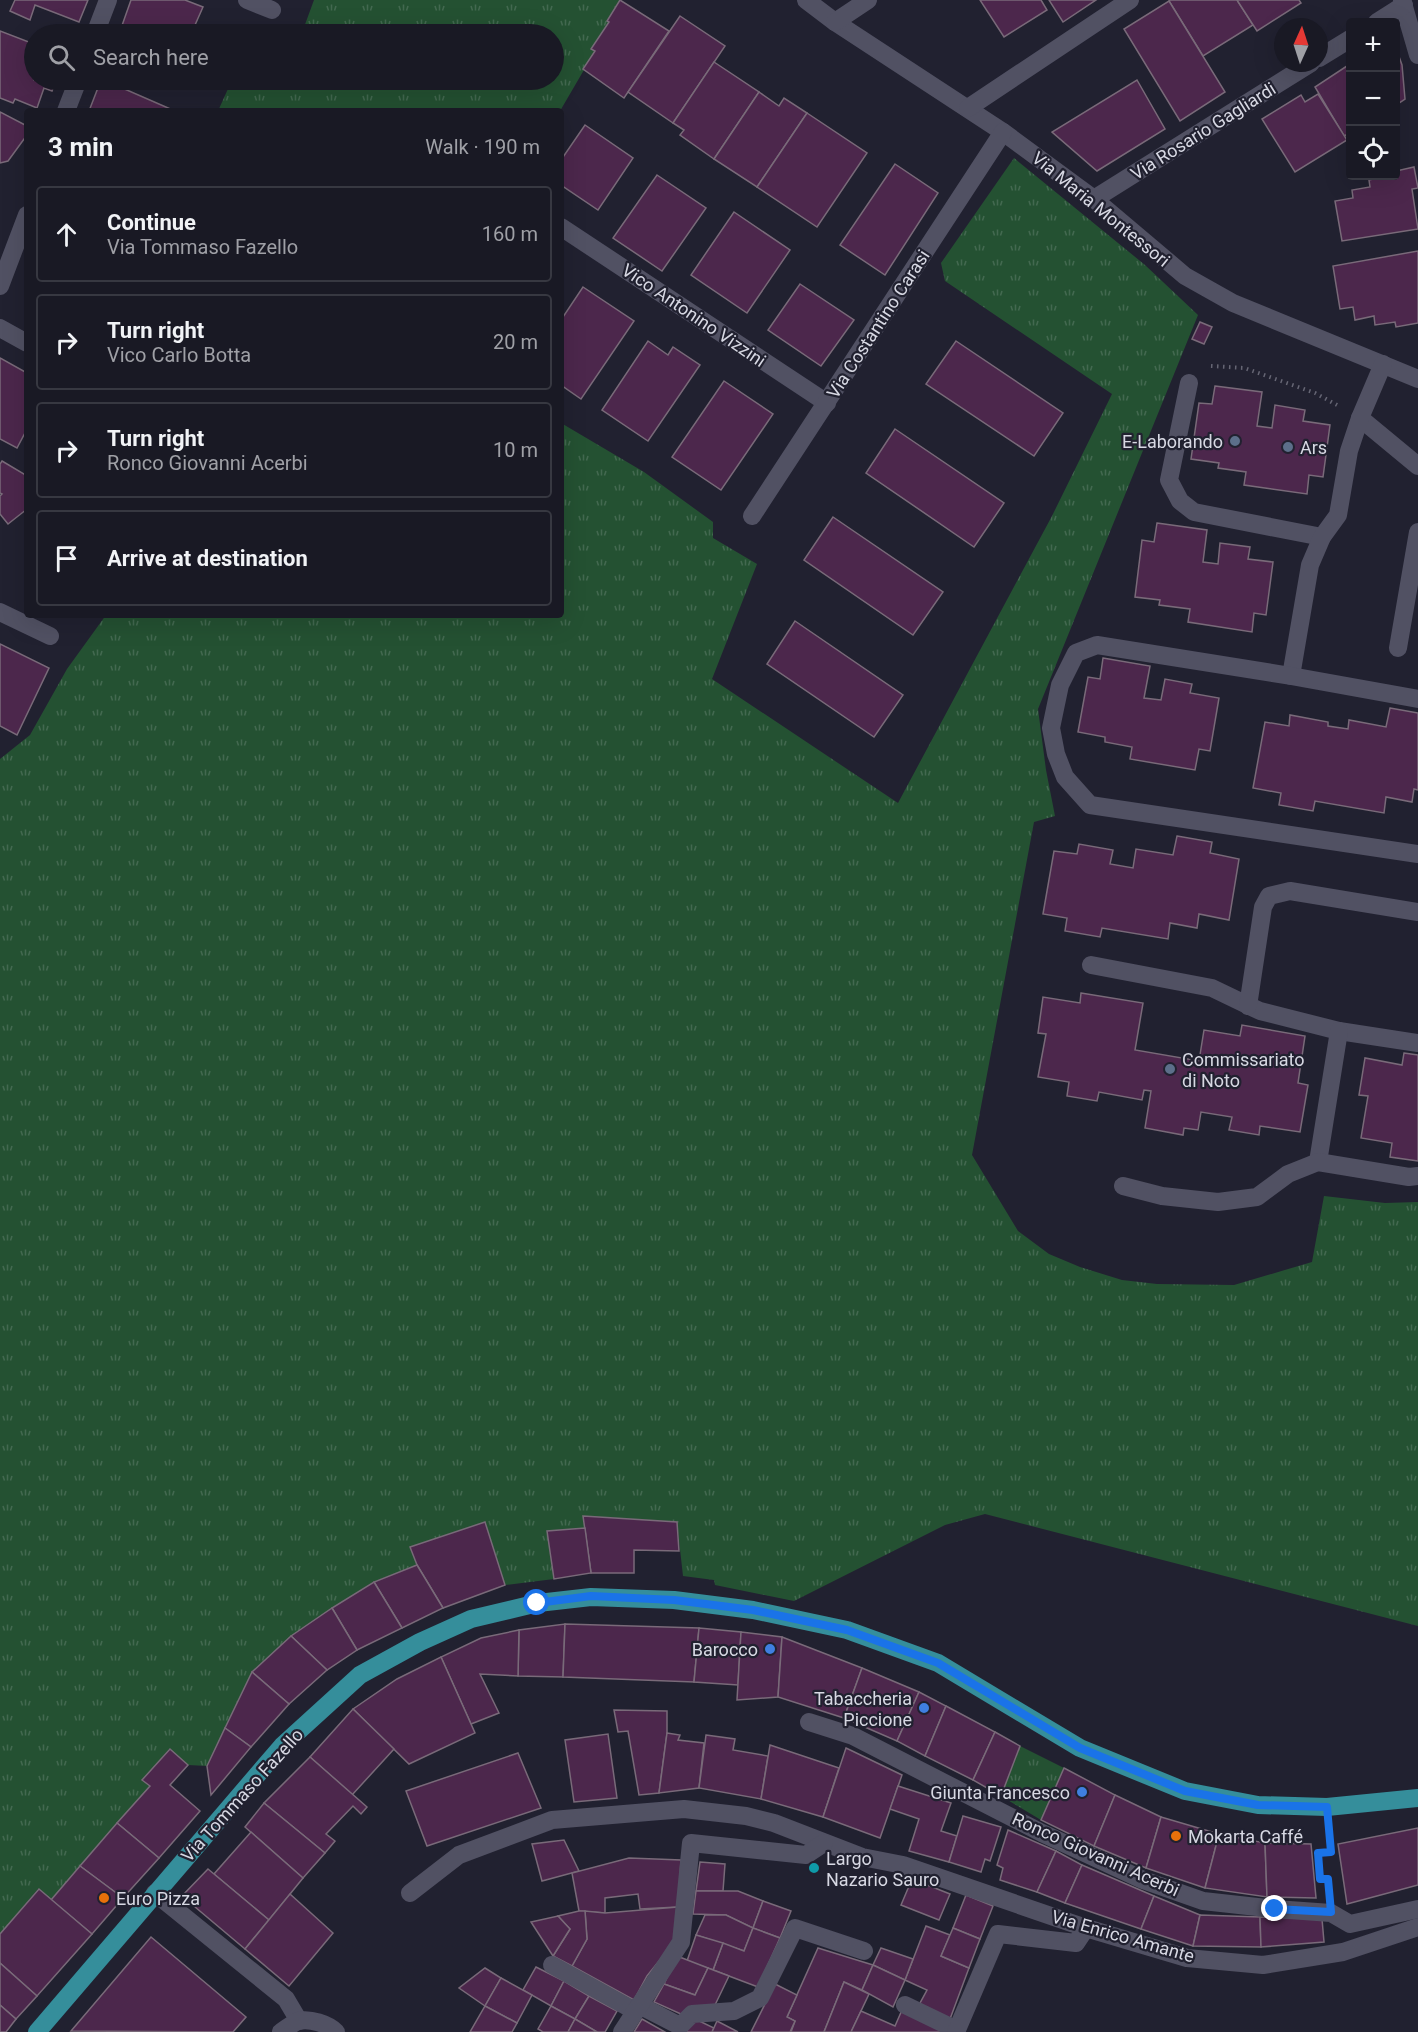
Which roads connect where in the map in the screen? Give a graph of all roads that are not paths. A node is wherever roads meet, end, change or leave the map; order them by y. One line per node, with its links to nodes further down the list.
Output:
1 (108, 0): 10 (street)
2 (247, 0): 7 (street)
3 (806, 0): 9 (street, Via Maria Montessori)
4 (868, 0): 9 (street)
5 (1130, 0): 17 (street)
6 (1403, 3): 8 (street); 13 (street)
7 (272, 10)
8 (1382, 18)
9 (835, 21): 17 (street, Via Maria Montessori)
10 (99, 24)
11 (1346, 41): 12 (street)
12 (1328, 52)
13 (1418, 55)
14 (1297, 72): 19 (street, Via Rosario Gagliardi)
15 (74, 90): 16 (street)
16 (67, 108)
17 (968, 108): 18 (street, Via Maria Montessori)
18 (1003, 132): 19 (street, Via Maria Montessori); 28 (street, Via Costantino Carasi)
19 (1094, 199): 25 (street, Via Maria Montessori)
20 (24, 223): 22 (street)
21 (564, 229): 28 (street, Vico Antonino Vizzini)
22 (0, 286)
23 (0, 328): 24 (street)
24 (24, 341)
25 (1383, 364): 26 (street, Via Maria Montessori); 29 (street)
26 (1418, 379)
27 (1189, 383): 33 (street)
28 (827, 403): 31 (street, Via Costantino Carasi)
29 (1360, 417): 30 (street); 33 (street)
30 (1418, 466)
31 (752, 516)
32 (1418, 532): 36 (street)
33 (1322, 537): 37 (street)
34 (0, 612): 35 (street)
35 (50, 636)
36 (1398, 648)
37 (1291, 676): 38 (street); 39 (street)
38 (1418, 699)
39 (1418, 854)
40 (1418, 912): 42 (street)
41 (1090, 965): 42 (street)
42 (1248, 1006): 43 (street)
43 (1339, 1031): 44 (street); 45 (street)
44 (1418, 1043)
45 (1318, 1162): 46 (street); 47 (street)
46 (1418, 1176)
47 (1123, 1186)
48 (809, 1722): 53 (street, Ronco Giovanni Acerbi)
49 (1418, 1798): 51 (main road, Via Tommaso Fazello)
50 (824, 1843): 52 (street, Via Enrico Amante); 55 (street, Via Enrico Amante); 59 (street)
51 (155, 1893): 60 (street); 62 (main road, Via Tommaso Fazello)
52 (410, 1893)
53 (1418, 1909)
54 (1418, 1927): 55 (street, Via Enrico Amante)
55 (1086, 1928): 61 (street)
56 (864, 1952): 59 (street)
57 (552, 1965): 59 (street)
58 (905, 2005): 61 (street)
59 (637, 2008): 65 (street)
60 (299, 2021): 63 (street); 64 (street)
61 (957, 2031)
62 (37, 2032)
63 (281, 2032)
64 (336, 2032)
65 (622, 2032)

